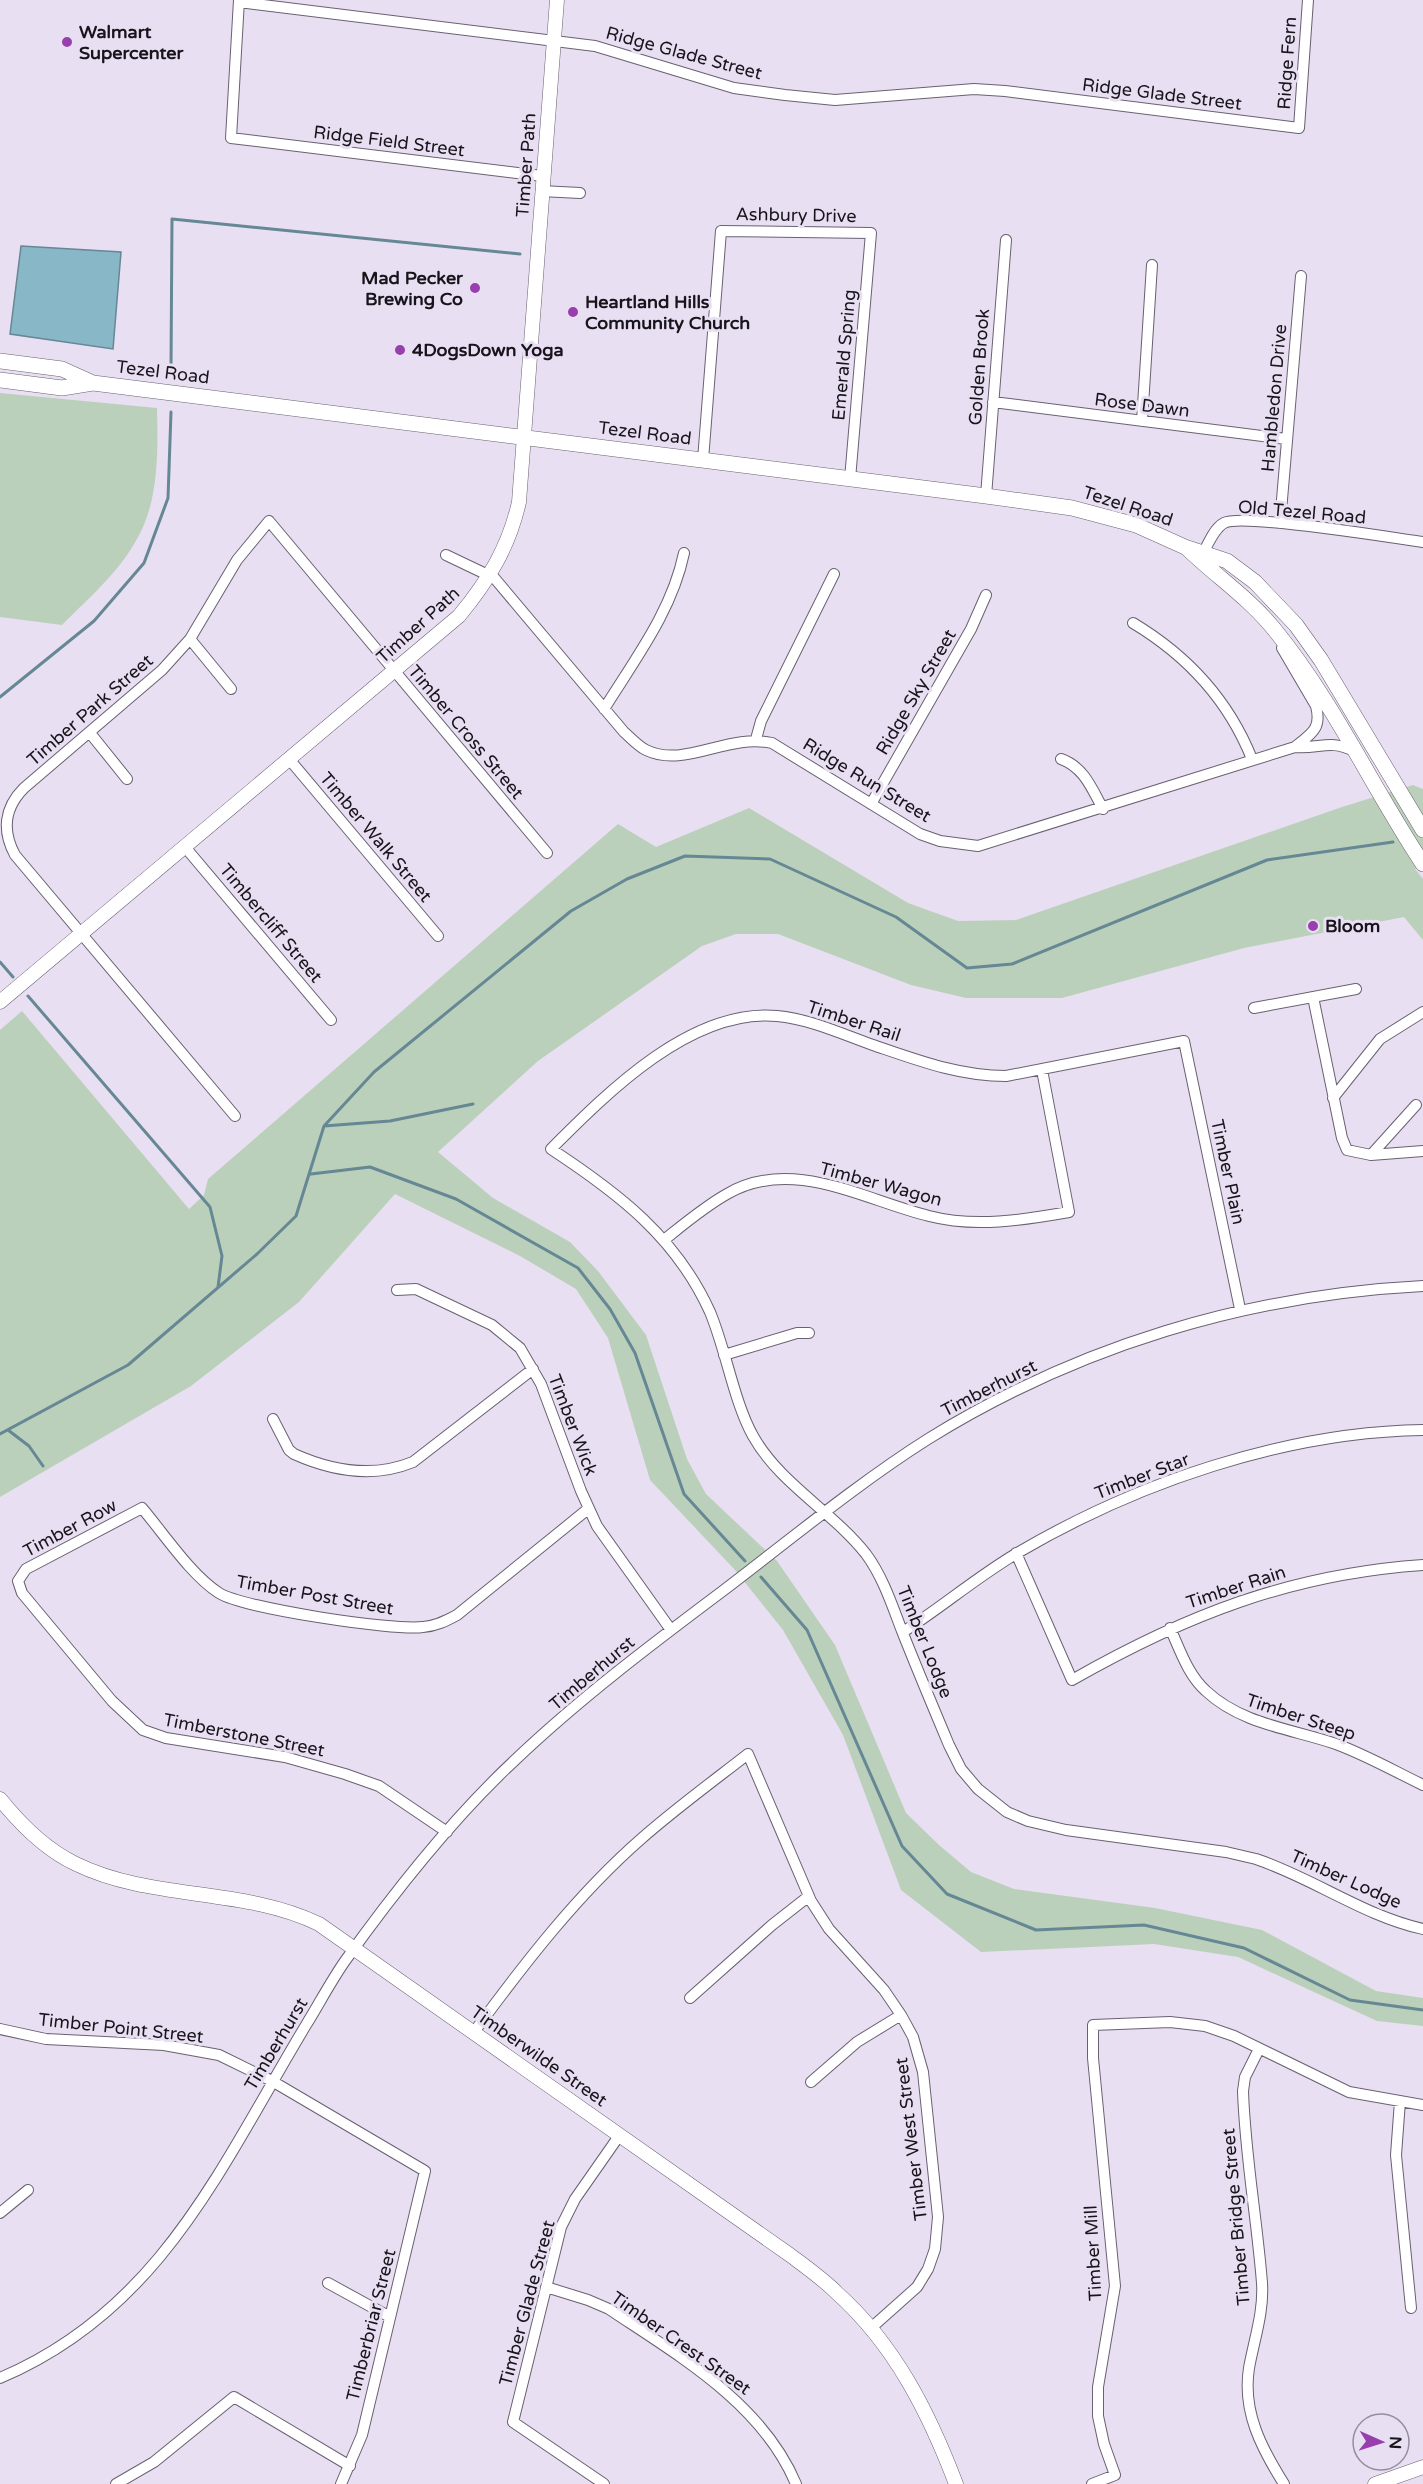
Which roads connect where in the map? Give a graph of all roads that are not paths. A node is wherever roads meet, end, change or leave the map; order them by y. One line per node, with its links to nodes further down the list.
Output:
1 (557, 0): 4 (street, Timber Path)
2 (1308, 0): 5 (street, Ridge Fern)
3 (239, 1): 4 (street, Ridge Glade Street); 6 (street, Ridge Field Street)
4 (553, 40): 5 (street, Ridge Glade Street); 6 (street, Timber Path)
5 (1299, 128)
6 (542, 176): 7 (street, Timber Path)
7 (541, 191): 8 (street); 18 (street, Timber Path)
8 (580, 193)
9 (871, 233): 20 (street, Ashbury Drive); 21 (street, Emerald Spring)
10 (1006, 240): 16 (street, Golden Brook)
11 (1152, 265): 17 (street)
12 (1301, 276): 19 (street, Hambledon Drive)
13 (0, 361): 15 (main road, Tezel Road)
14 (0, 380): 15 (main road, Tezel Road)
15 (93, 383): 18 (main road, Tezel Road)
16 (993, 402): 17 (street, Rose Dawn); 22 (street, Golden Brook)
17 (1142, 421): 19 (street, Rose Dawn)
18 (525, 438): 20 (main road, Tezel Road); 30 (street, Timber Path)
19 (1286, 439): 24 (street, Hambledon Drive)
20 (703, 460): 21 (main road, Tezel Road)
21 (850, 479): 22 (main road, Tezel Road)
22 (986, 496): 28 (main road, Tezel Road)
23 (269, 521): 34 (street, Timber Park Street); 35 (street, Timber Cross Street)
24 (1280, 523): 25 (street, Old Tezel Road); 28 (street, Old Tezel Road)
25 (1423, 542)
26 (684, 553): 37 (street)
27 (447, 555): 30 (street)
28 (1201, 556): 33 (main road, Tezel Road); 48 (main road, Tezel Road)
29 (834, 574): 39 (street)
30 (490, 575): 35 (street, Timber Path); 37 (street, Ridge Run Street)
31 (986, 595): 46 (street, Ridge Sky Street)
32 (1133, 623): 44 (street)
33 (1269, 624): 40 (street, Ridge Run Street); 41 (main road, Tezel Road)
34 (190, 639): 36 (street); 38 (street, Timber Park Street)
35 (394, 671): 42 (street, Timber Path); 50 (street, Timber Cross Street)
36 (231, 689)
37 (604, 709): 39 (street, Ridge Run Street)
38 (90, 733): 45 (street); 52 (street, Timber Park Street)
39 (756, 739): 46 (street, Ridge Run Street)
40 (1295, 747): 41 (street, Ridge Run Street); 44 (street, Ridge Run Street)
41 (1354, 751): 51 (main road, Tezel Road)
42 (289, 759): 49 (street, Timber Path); 53 (street, Timber Walk Street)
43 (1061, 759): 47 (street)
44 (1252, 759): 47 (street, Ridge Run Street)
45 (127, 779)
46 (871, 804): 47 (street, Ridge Run Street)
47 (1103, 808)
48 (1423, 830)
49 (185, 847): 52 (street, Timber Path); 59 (street, Timbercliff Street)
50 (547, 853)
51 (1423, 864)
52 (81, 934): 56 (street, Timber Path); 64 (street, Timber Park Street)
53 (438, 936)
54 (1356, 989): 55 (street)
55 (1313, 997): 57 (street); 62 (street)
56 (0, 1002)
57 (1254, 1008)
58 (1423, 1012): 62 (street)
59 (331, 1020)
60 (1184, 1041): 61 (street, Timber Rail); 71 (street, Timber Plain)
61 (1042, 1070): 65 (street, Timber Rail); 68 (street, Timber Wagon)
62 (1333, 1098): 67 (street)
63 (1416, 1105): 67 (street)
64 (235, 1116)
65 (551, 1149): 68 (street, Timber Lodge)
66 (1423, 1151): 67 (street)
67 (1371, 1155)
68 (664, 1240): 73 (street, Timber Lodge)
69 (1423, 1286): 71 (street, Timberhurst)
70 (397, 1290): 74 (street, Timber Wick)
71 (1240, 1309): 79 (street, Timberhurst)
72 (809, 1333): 73 (street)
73 (724, 1354): 79 (street, Timber Lodge)
74 (534, 1369): 75 (street); 78 (street, Timber Wick)
75 (273, 1419)
76 (1423, 1430): 80 (street, Timber Star)
77 (142, 1508): 78 (street, Timber Post Street); 82 (street, Timber Row)
78 (588, 1509): 84 (street, Timber Wick)
79 (825, 1514): 84 (street, Timberhurst); 85 (street, Timber Lodge)
80 (1016, 1554): 83 (street, Timber Rain); 85 (street, Timber Star)
81 (1423, 1565): 83 (street, Timber Rain)
82 (18, 1581): 88 (street, Timberstone Street)
83 (1170, 1628): 86 (street, Timber Steep)
84 (671, 1630): 88 (street, Timberhurst)
85 (903, 1632): 90 (street, Timber Lodge)
86 (1423, 1785)
87 (0, 1799): 91 (street, Timberwilde Street)
88 (447, 1832): 91 (street, Timberhurst)
89 (809, 1896): 92 (street); 93 (street, Timber West Street); 95 (street, Timber West Street)
90 (1423, 1929)
91 (355, 1949): 95 (street, Timberwilde Street); 97 (street, Timberhurst)
92 (690, 1998)
93 (901, 2015): 98 (street); 109 (street, Timber West Street)
94 (0, 2029): 97 (street, Timber Point Street)
95 (474, 2032): 101 (street, Timberwilde Street)
96 (1258, 2049): 99 (street); 118 (street, Timber Mill); 119 (street, Timber Bridge Street)
97 (272, 2081): 102 (street, Timber Point Street); 110 (street, Timberhurst)
98 (811, 2082)
99 (1400, 2101): 100 (street); 107 (street)
100 (1423, 2105)
101 (620, 2136): 106 (street, Timber Glade Street); 109 (street, Timberwilde Street)
102 (425, 2171): 108 (street, Timberbriar Street)
103 (28, 2190): 104 (street)
104 (0, 2213)
105 (328, 2283): 108 (street)
106 (546, 2287): 115 (street, Timber Glade Street); 116 (street, Timber Crest Street)
107 (1411, 2308)
108 (390, 2317): 111 (street, Timberbriar Street)
109 (871, 2328): 117 (street, Timberwilde Street)
110 (0, 2378)
111 (350, 2466): 113 (street); 114 (street, Timberbriar Street)
112 (1423, 2467): 120 (street)
113 (116, 2484)
114 (341, 2484)
115 (604, 2484)
116 (796, 2484)
117 (956, 2484)
118 (1092, 2484)
119 (1284, 2484)
120 (1375, 2484)

